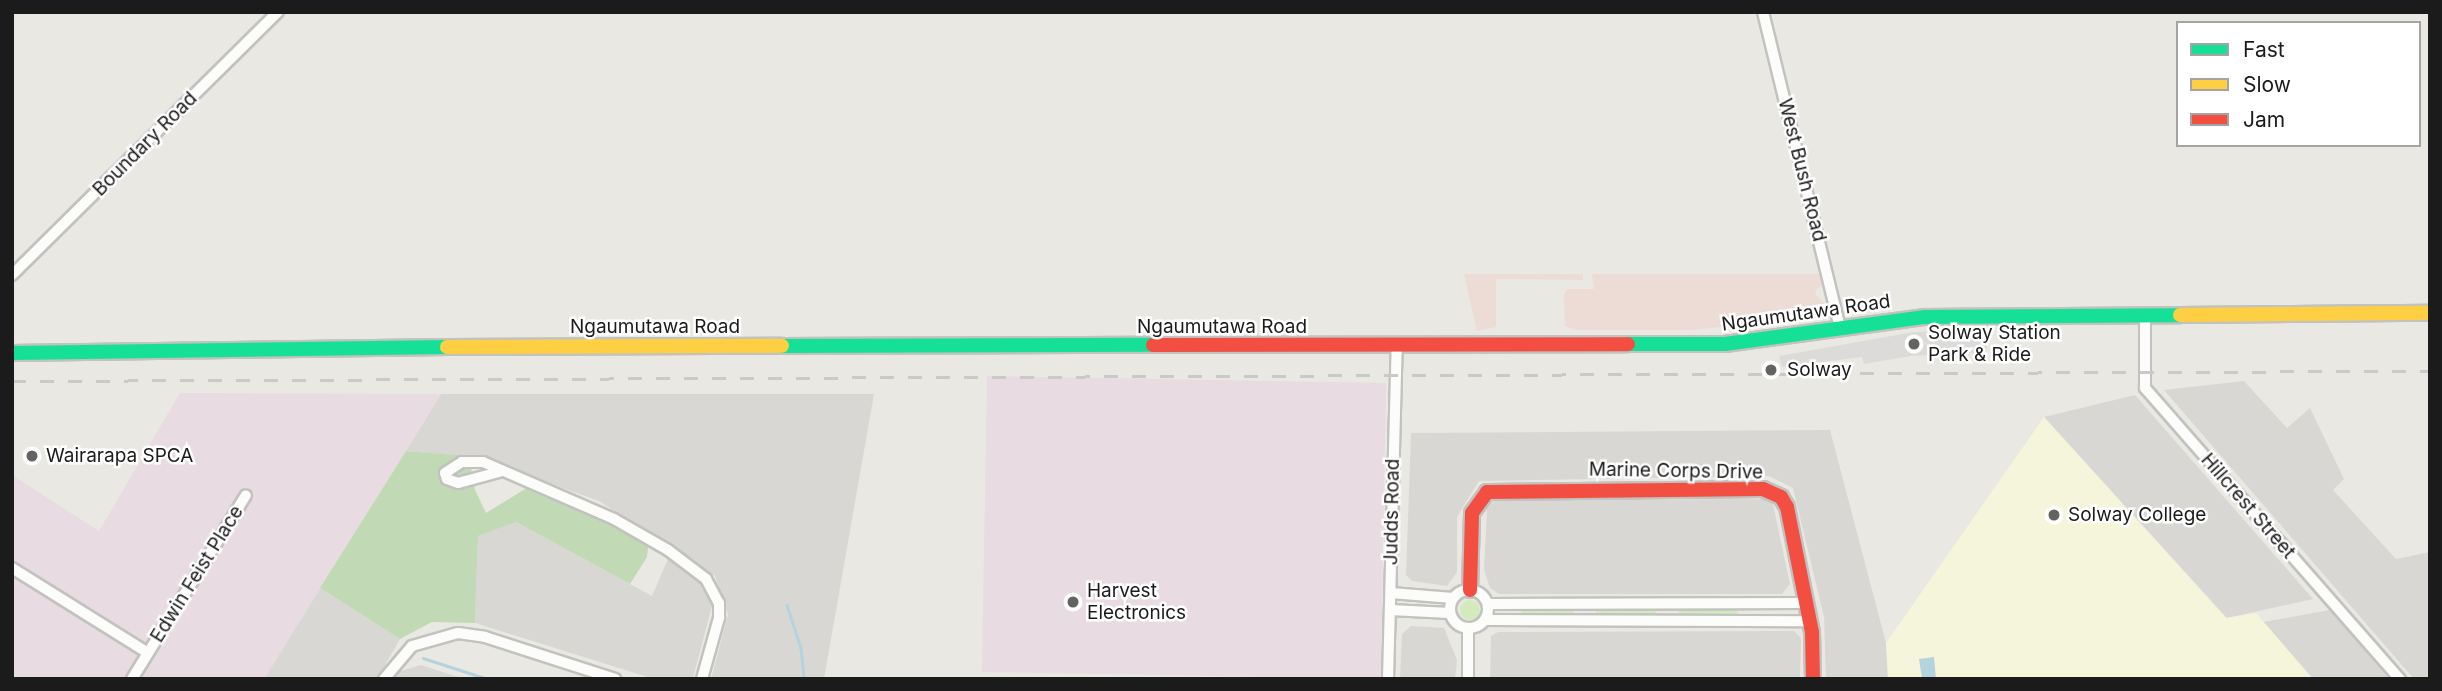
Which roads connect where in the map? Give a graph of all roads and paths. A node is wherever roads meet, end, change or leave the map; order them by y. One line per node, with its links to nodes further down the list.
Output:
1 (278, 12): 3 (street, Boundary Road)
2 (1763, 12): 6 (street, West Bush Road)
3 (12, 275)
4 (2430, 313): 5 (main road, Ngaumutawa Road)
5 (2145, 315): 6 (main road, Ngaumutawa Road); 36 (street, Hillcrest Street)
6 (1840, 328): 7 (main road, Ngaumutawa Road)
7 (1397, 345): 8 (main road, Ngaumutawa Road); 13 (street, Judds Road)
8 (12, 352)
9 (499, 472): 32 (street)
10 (246, 495): 28 (street, Edwin Feist Place)
11 (12, 568): 28 (street, Edwin Feist Place)
12 (1470, 590): 14 (street); 15 (main road, Marine Corps Drive); 16 (street)
13 (1391, 593): 14 (street); 20 (street, Judds Road)
14 (1453, 598): 21 (street)
15 (1806, 603): 18 (street); 26 (main road, Marine Corps Drive)
16 (1488, 604): 19 (street); 22 (street)
17 (1667, 605): 18 (street); 19 (street); 25 (street)
18 (1749, 605): 23 (street)
19 (1584, 606): 24 (street)
20 (1390, 610): 21 (street); 33 (street, Judds Road)
21 (1450, 613): 27 (street)
22 (1485, 620): 24 (street); 27 (street)
23 (1750, 620): 25 (street); 26 (street)
24 (1584, 621): 25 (street)
25 (1667, 621)
26 (1810, 621): 35 (main road, Marine Corps Drive)
27 (1468, 629): 34 (street)
28 (148, 653): 29 (street, Edwin Feist Place)
29 (132, 679)
30 (384, 679): 31 (street)
31 (615, 679)
32 (702, 679)
33 (1388, 679)
34 (1468, 679)
35 (1813, 679)
36 (2400, 679)

